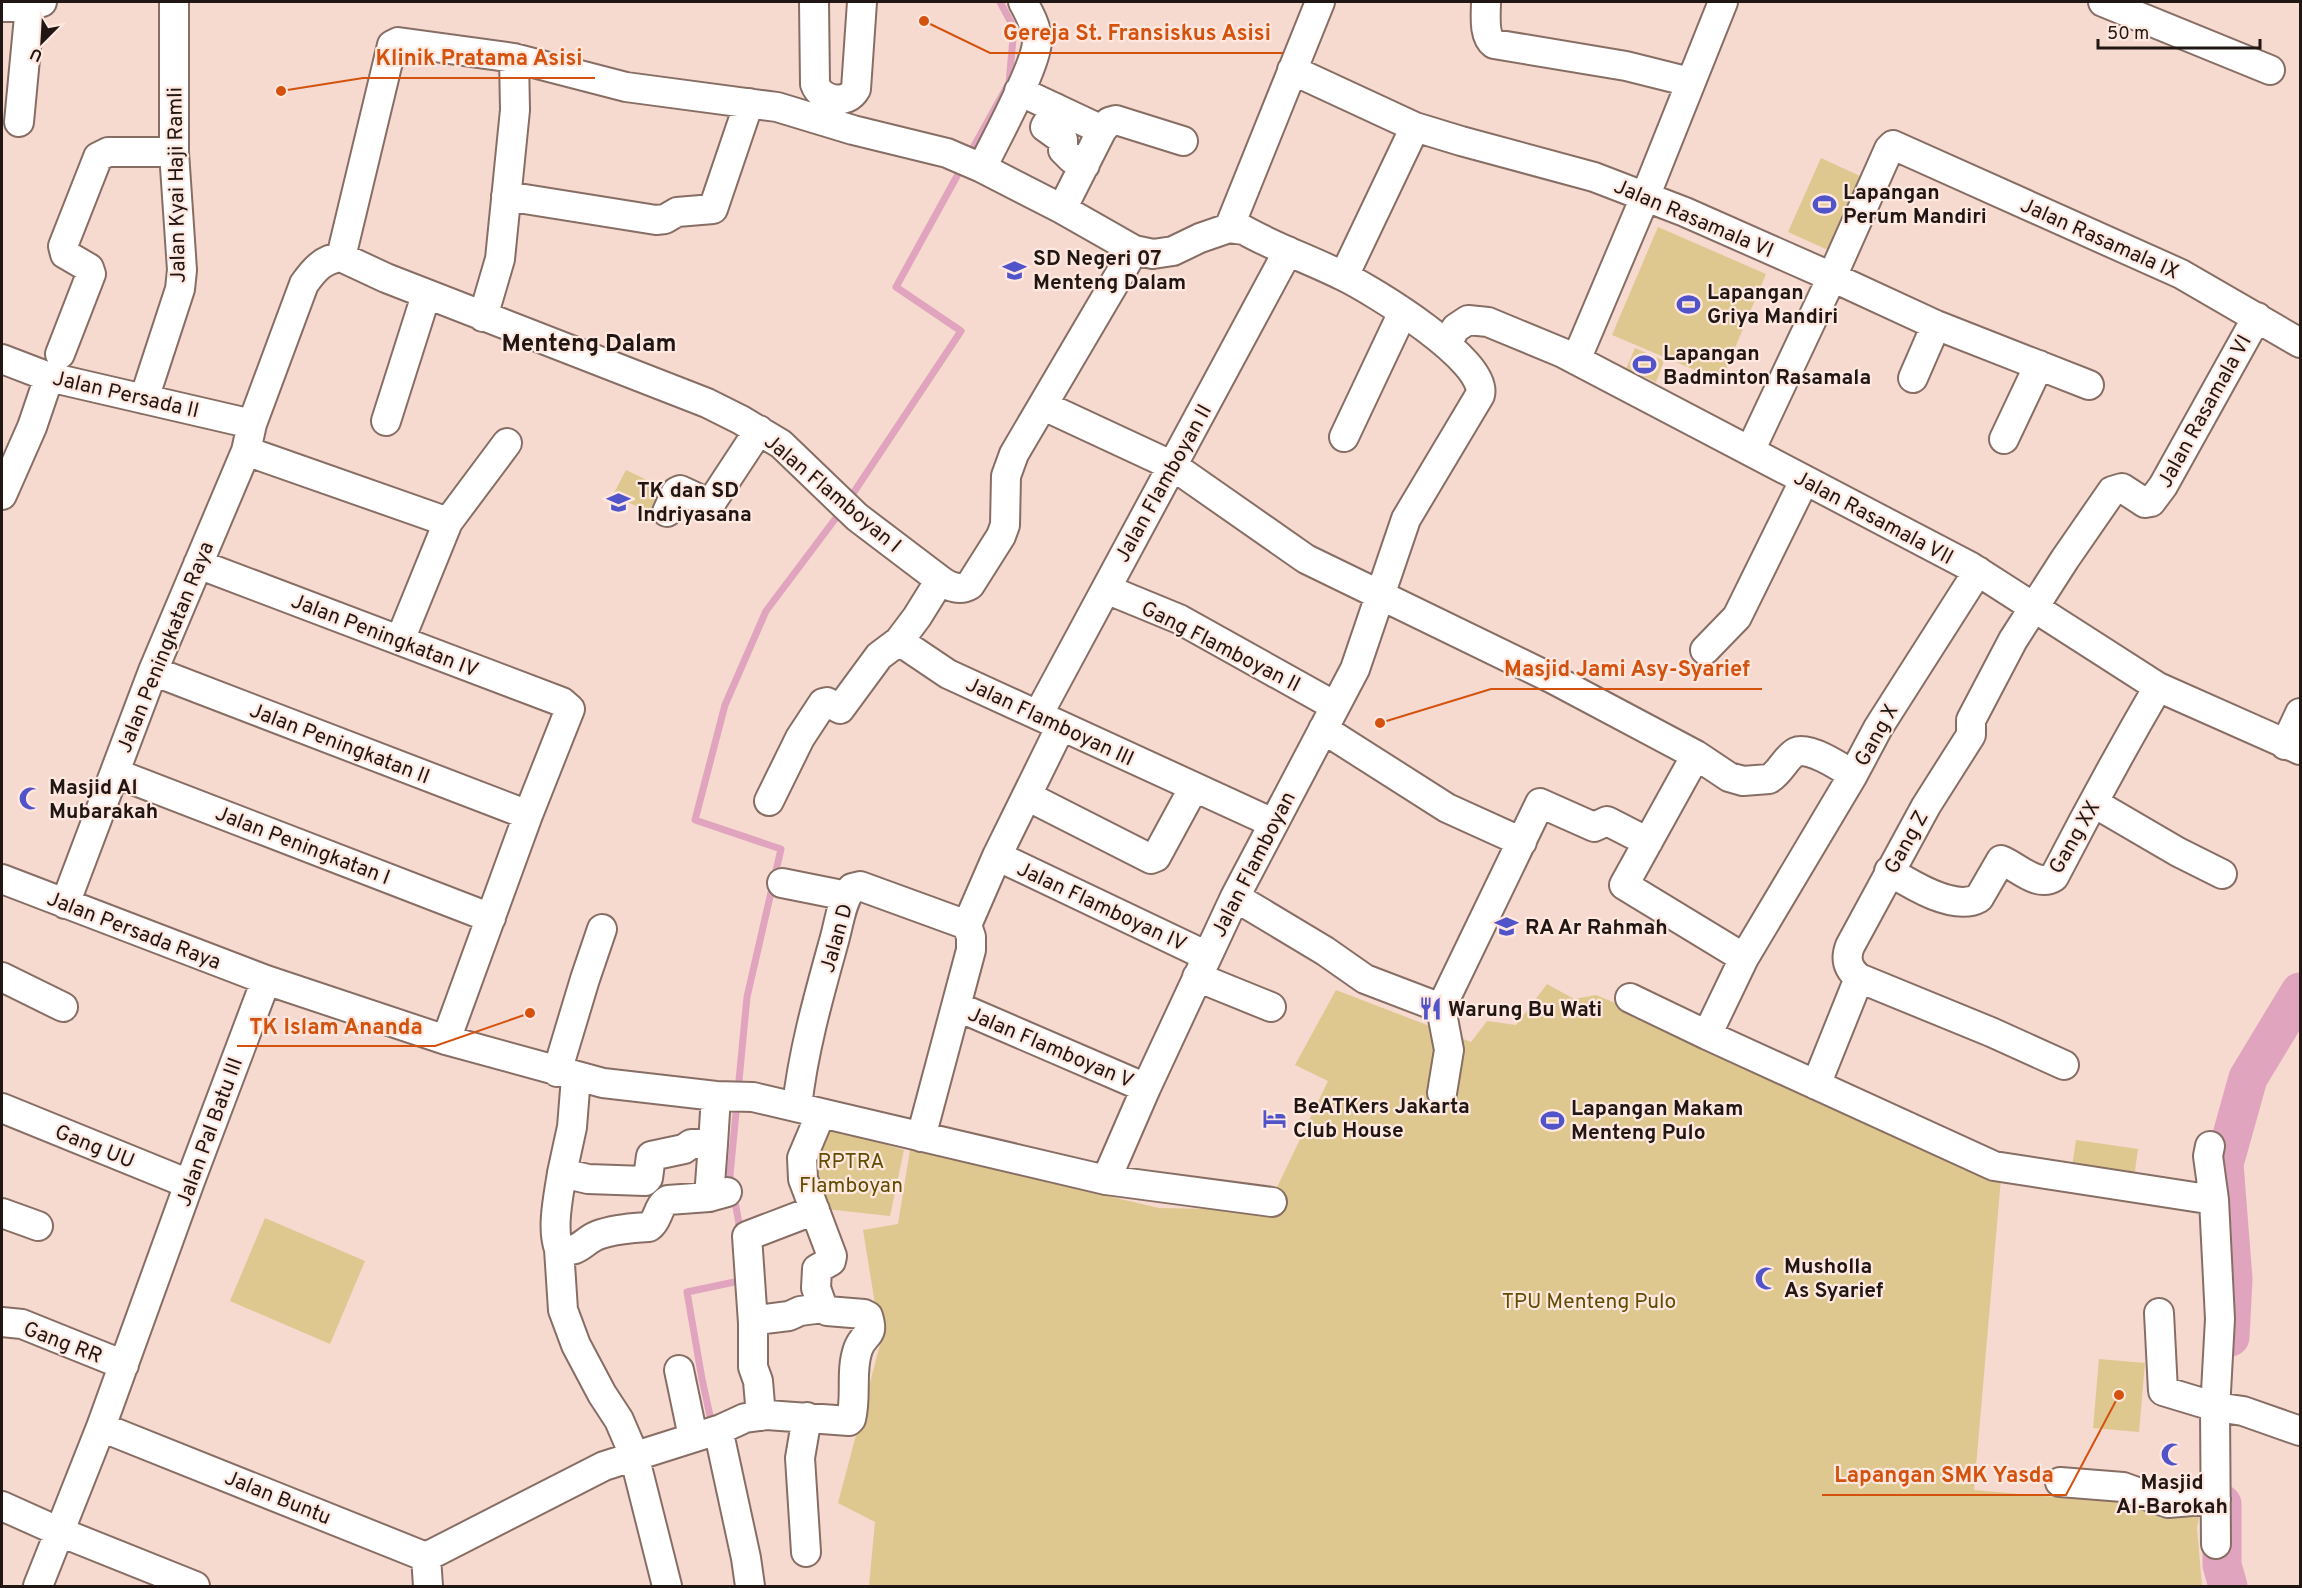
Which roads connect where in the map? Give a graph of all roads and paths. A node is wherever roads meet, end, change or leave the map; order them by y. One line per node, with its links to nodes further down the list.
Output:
1 (174, 2): 22 (street, Jalan Kyai Haji Ramli)
2 (814, 2): 3 (street)
3 (862, 2)
4 (1320, 2): 12 (street)
5 (1486, 2): 14 (street)
6 (1723, 2): 14 (street)
7 (2103, 2): 13 (street)
8 (36, 4): 9 (street); 18 (street)
9 (2, 7)
10 (1034, 7): 15 (street)
11 (514, 58): 16 (street); 25 (street); 31 (street)
12 (1292, 70): 19 (street, Jalan Rasamala VI); 28 (street)
13 (2270, 70)
14 (1690, 82): 26 (street)
15 (1019, 91): 17 (street); 23 (street)
16 (749, 104): 23 (street); 25 (street)
17 (1056, 108): 20 (street); 24 (street)
18 (19, 122)
19 (1415, 127): 26 (street, Jalan Rasamala VI); 32 (street)
20 (1102, 130): 21 (street); 24 (street)
21 (1183, 141)
22 (174, 152): 43 (street); 47 (street, Jalan Kyai Haji Ramli)
23 (966, 161): 27 (street)
24 (1085, 165): 27 (street)
25 (506, 196): 36 (street)
26 (1645, 197): 33 (street, Jalan Rasamala VI); 42 (street)
27 (1062, 209): 29 (street)
28 (1229, 228): 29 (street); 30 (street)
29 (1134, 250): 48 (street, Jalan Flamboyan I)
30 (1288, 252): 32 (street); 56 (street, Jalan Flamboyan II)
31 (341, 257): 34 (street, Jalan Flamboyan I); 51 (street, Jalan Peningkatan Raya)
32 (1344, 276): 35 (street, Jalan Flamboyan)
33 (1832, 277): 37 (street, Jalan Rasamala IX); 38 (street, Jalan Rasamala VI); 55 (street)
34 (426, 294): 36 (street, Jalan Flamboyan I); 49 (street)
35 (1403, 312): 40 (street, Jalan Flamboyan); 52 (street)
36 (483, 317): 50 (street, Jalan Flamboyan I)
37 (2257, 317): 39 (street, Jalan Rasamala IX); 66 (street, Jalan Rasamala VI)
38 (1936, 325): 44 (street, Jalan Rasamala VI); 45 (street)
39 (2301, 343)
40 (1446, 344): 42 (street, Jalan Rasamala VII); 65 (street, Jalan Flamboyan)
41 (2, 359): 43 (street, Jalan Persada II)
42 (1575, 360): 55 (street, Jalan Rasamala VII)
43 (55, 365): 47 (street, Jalan Persada II); 58 (street)
44 (2039, 365): 46 (street, Jalan Rasamala VI); 53 (street)
45 (1913, 378)
46 (2089, 385)
47 (144, 399): 51 (street, Jalan Persada II)
48 (1044, 406): 56 (street); 63 (street, Jalan Flamboyan I)
49 (386, 422)
50 (759, 430): 59 (street); 63 (street, Jalan Flamboyan I)
51 (249, 437): 60 (street, Jalan Persada II); 61 (street, Jalan Peningkatan Raya)
52 (1344, 437)
53 (2004, 439)
54 (507, 443): 60 (street)
55 (1750, 451): 57 (street, Jalan Rasamala VII)
56 (1173, 466): 64 (street, Jalan Flamboyan II); 65 (street)
57 (1804, 481): 62 (street, Jalan Rasamala VII); 69 (street)
58 (2, 495)
59 (667, 513)
60 (448, 522): 67 (street)
61 (198, 564): 67 (street, Jalan Peningkatan IV); 70 (street, Jalan Peningkatan Raya)
62 (1977, 571): 66 (street, Jalan Rasamala VII); 78 (street, Gang X)
63 (940, 580): 68 (street)
64 (1106, 589): 73 (street, Gang Flamboyan II); 74 (street, Jalan Flamboyan II)
65 (1380, 593): 73 (street, Jalan Flamboyan); 76 (street, Gang X)
66 (2034, 607): 71 (street, Jalan Rasamala VII); 88 (street, Gang Z)
67 (400, 640): 83 (street, Jalan Peningkatan IV)
68 (899, 641): 74 (street, Jalan Flamboyan III); 81 (street)
69 (1705, 650)
70 (153, 671): 77 (street, Jalan Peningkatan Raya); 83 (street, Jalan Peningkatan II)
71 (2158, 687): 75 (street, Jalan Rasamala VII); 82 (street, Gang XX)
72 (2301, 713): 75 (street)
73 (1329, 717): 84 (street, Jalan Flamboyan); 85 (street, Gang Flamboyan II)
74 (1049, 720): 79 (street, Jalan Flamboyan III); 80 (street, Jalan Flamboyan II)
75 (2293, 748)
76 (1696, 755): 78 (street, Gang X); 86 (street)
77 (115, 773): 94 (street, Jalan Peningkatan Raya); 95 (street, Jalan Peningkatan I)
78 (1853, 776): 98 (street)
79 (1194, 787): 80 (street); 84 (street, Jalan Flamboyan III)
80 (1027, 795): 87 (street, Jalan Flamboyan II)
81 (769, 801)
82 (2094, 803): 88 (street, Gang XX); 89 (street)
83 (528, 815): 95 (street)
84 (1273, 823): 93 (street, Jalan Flamboyan)
85 (1522, 842): 86 (street); 107 (street)
86 (1648, 842): 98 (street)
87 (997, 856): 96 (street, Jalan Flamboyan II); 99 (street, Jalan Flamboyan IV)
88 (1889, 871): 101 (street, Gang Z)
89 (2222, 874)
90 (782, 883): 92 (street)
91 (4, 886): 94 (street, Jalan Persada Raya)
92 (847, 896): 96 (street, Jalan D); 117 (street, Jalan D)
93 (1235, 897): 99 (street, Jalan Flamboyan); 107 (street)
94 (65, 904): 102 (street, Jalan Persada Raya)
95 (491, 918): 109 (street)
96 (966, 925): 105 (street)
97 (602, 929): 111 (street)
98 (1744, 958): 108 (street)
99 (1202, 967): 106 (street, Jalan Flamboyan IV); 113 (street, Jalan Flamboyan)
100 (2, 977): 104 (street)
101 (1859, 978): 110 (street); 112 (street)
102 (266, 980): 109 (street); 123 (street, Jalan Pal Batu III)
103 (1630, 998): 108 (street)
104 (63, 1006)
105 (956, 1006): 113 (street, Jalan Flamboyan V); 118 (street)
106 (1271, 1006)
107 (1441, 1008): 114 (street)
108 (1707, 1035): 112 (street)
109 (446, 1040): 111 (street)
110 (2064, 1065)
111 (567, 1074): 115 (street); 121 (street)
112 (1816, 1085): 124 (street)
113 (1146, 1088): 122 (street, Jalan Flamboyan)
114 (1442, 1093)
115 (733, 1097): 117 (street); 119 (street)
116 (2, 1108): 123 (street, Gang UU)
117 (809, 1110): 118 (street); 126 (street, Jalan D)
118 (921, 1137): 122 (street)
119 (713, 1144): 121 (street); 129 (street)
120 (2210, 1146): 124 (street)
121 (562, 1173): 129 (street)
122 (1106, 1180): 125 (street)
123 (189, 1184): 134 (street, Jalan Pal Batu III)
124 (2214, 1200): 136 (street)
125 (1272, 1203)
126 (815, 1210): 130 (street, Jalan D); 133 (street)
127 (2, 1213): 128 (street)
128 (38, 1226)
129 (559, 1249): 142 (street)
130 (823, 1308): 133 (street); 138 (street)
131 (2159, 1313): 136 (street)
132 (2, 1322): 134 (street, Gang RR)
133 (753, 1323): 137 (street)
134 (124, 1365): 139 (street, Jalan Pal Batu III)
135 (680, 1370): 140 (street)
136 (2226, 1408): 141 (street); 144 (street)
137 (761, 1416): 138 (street); 140 (street)
138 (807, 1417): 148 (street)
139 (101, 1427): 146 (street, Jalan Pal Batu III); 149 (street, Jalan Buntu)
140 (711, 1431): 142 (street); 154 (street)
141 (2301, 1431)
142 (634, 1455): 149 (street); 153 (street)
143 (2060, 1482): 144 (street)
144 (2216, 1499): 147 (street)
145 (2, 1506): 146 (street)
146 (60, 1532): 150 (street, Jalan Pal Batu III); 151 (street)
147 (2216, 1544)
148 (806, 1552)
149 (426, 1557): 152 (street)
150 (38, 1587)
151 (195, 1587)
152 (428, 1587)
153 (667, 1587)
154 (750, 1587)

